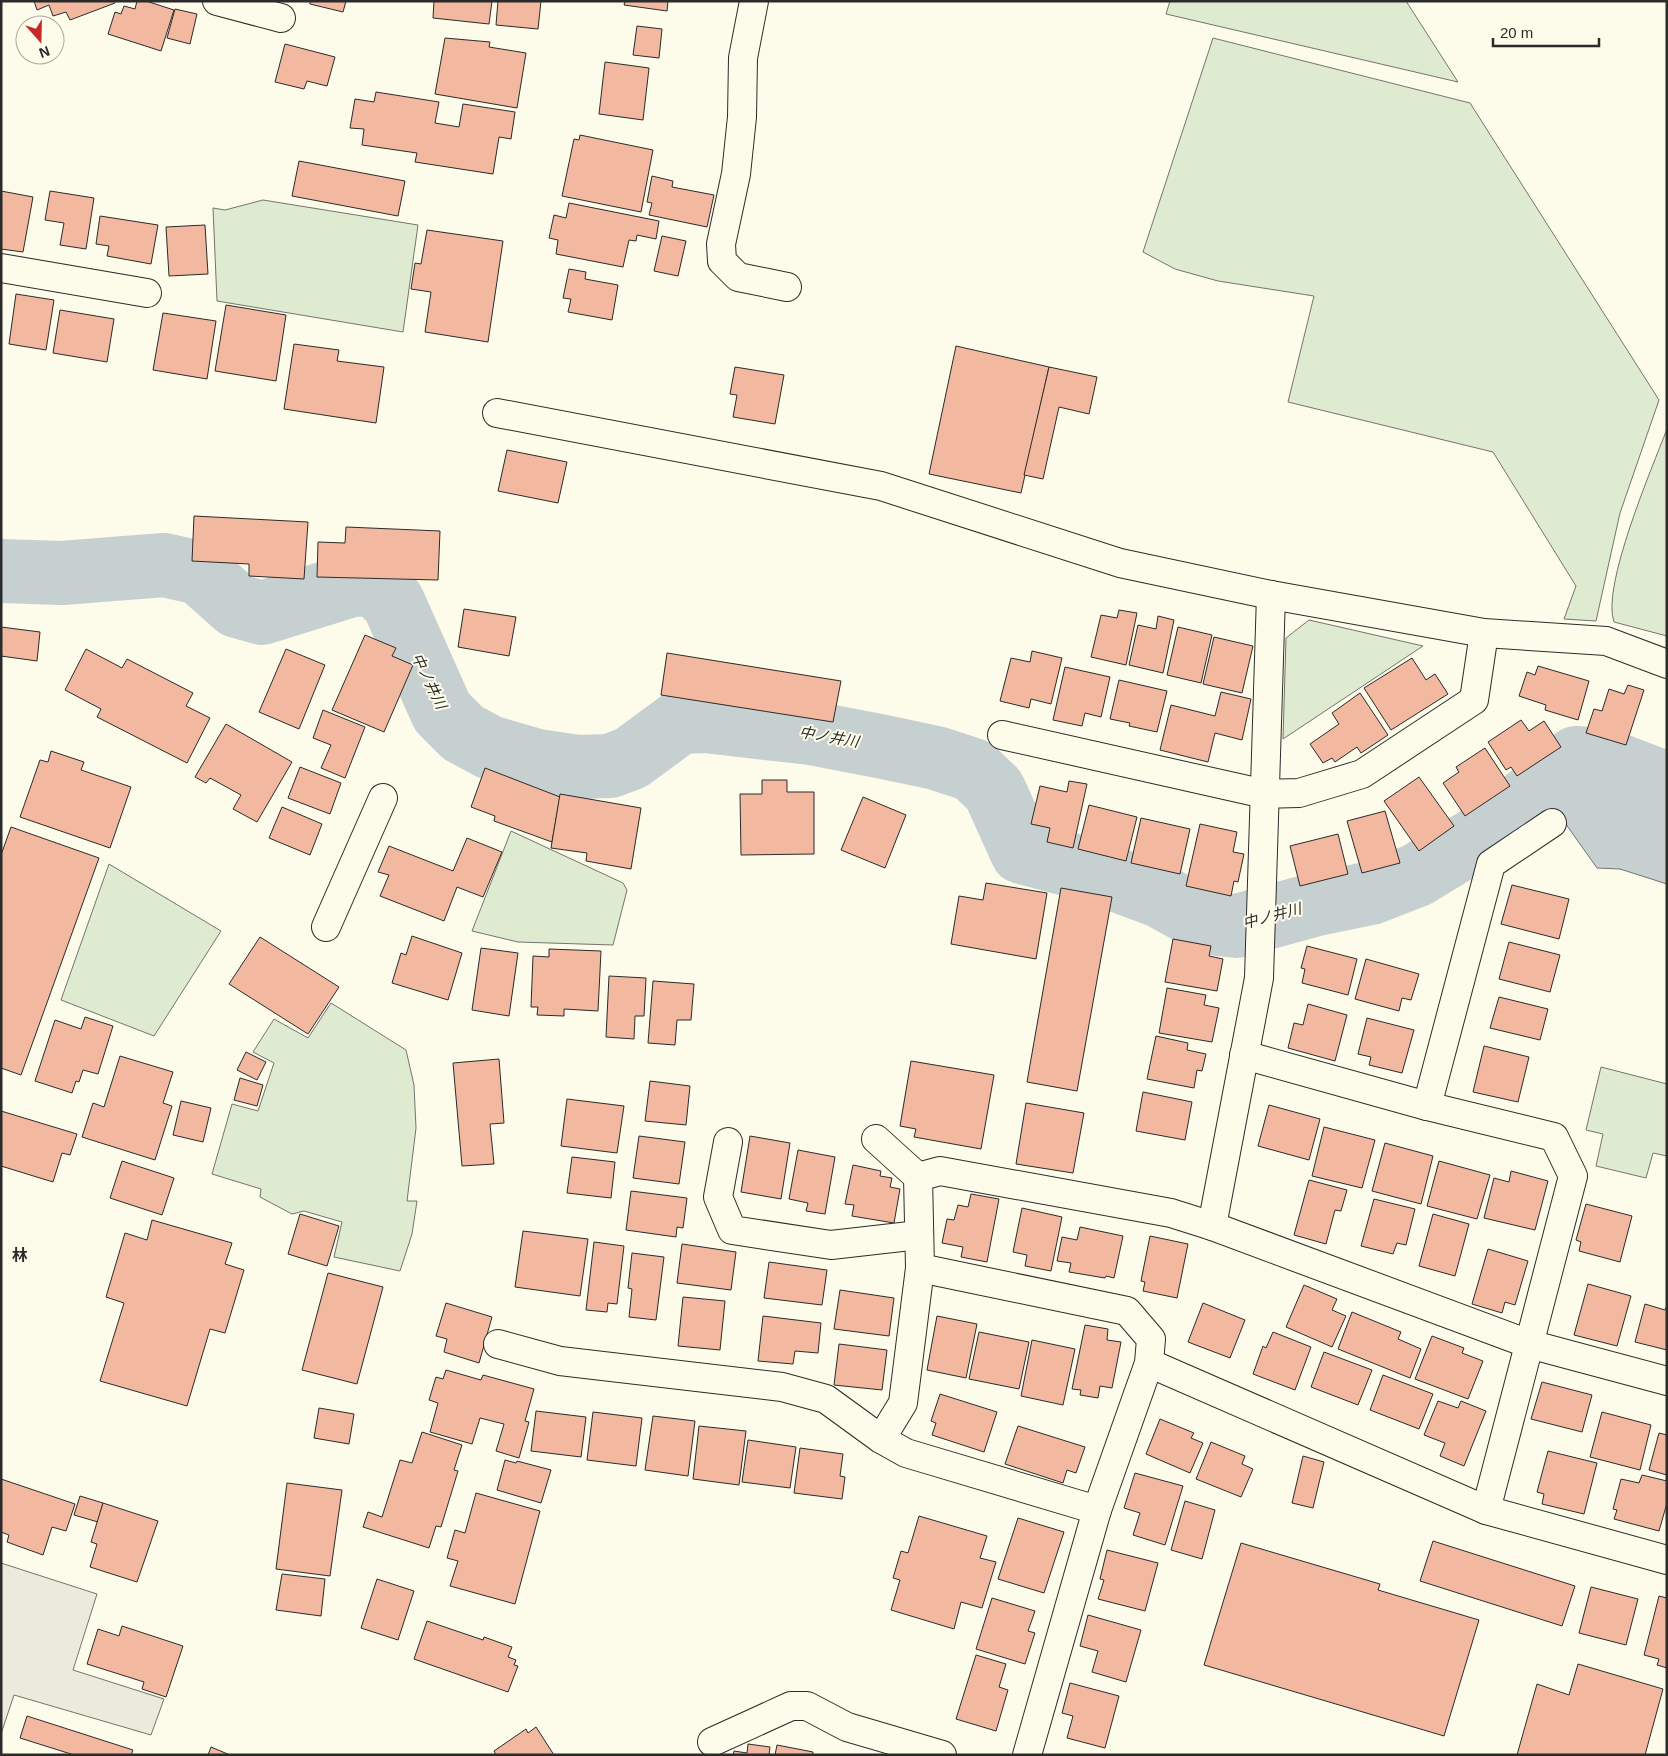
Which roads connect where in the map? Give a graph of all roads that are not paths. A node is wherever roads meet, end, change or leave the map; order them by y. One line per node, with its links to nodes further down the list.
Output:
1 (217, 1): 3 (street)
2 (754, 1): 5 (street)
3 (281, 18)
4 (1, 268): 6 (street)
5 (787, 287)
6 (147, 293)
7 (497, 413): 8 (street)
8 (1271, 595): 9 (street); 12 (street)
9 (1484, 633): 10 (street); 12 (street)
10 (1667, 664)
11 (1002, 735): 12 (street)
12 (1265, 794): 16 (street)
13 (383, 798): 15 (street)
14 (1552, 824): 17 (street)
15 (326, 927)
16 (1244, 1056): 17 (street); 21 (street)
17 (1427, 1106): 25 (street)
18 (876, 1139): 20 (street)
19 (728, 1142): 22 (street)
20 (918, 1177): 21 (street); 22 (street)
21 (1212, 1226): 25 (street)
22 (919, 1235): 23 (street)
23 (920, 1268): 26 (street); 28 (street)
24 (498, 1344): 28 (street)
25 (1530, 1344): 27 (street); 30 (street)
26 (1149, 1363): 29 (street); 30 (street)
27 (1667, 1382)
28 (881, 1439): 29 (street)
29 (1097, 1510): 34 (street)
30 (1486, 1510): 31 (street)
31 (1667, 1560)
32 (712, 1742): 33 (street)
33 (942, 1755)
34 (1027, 1755)

